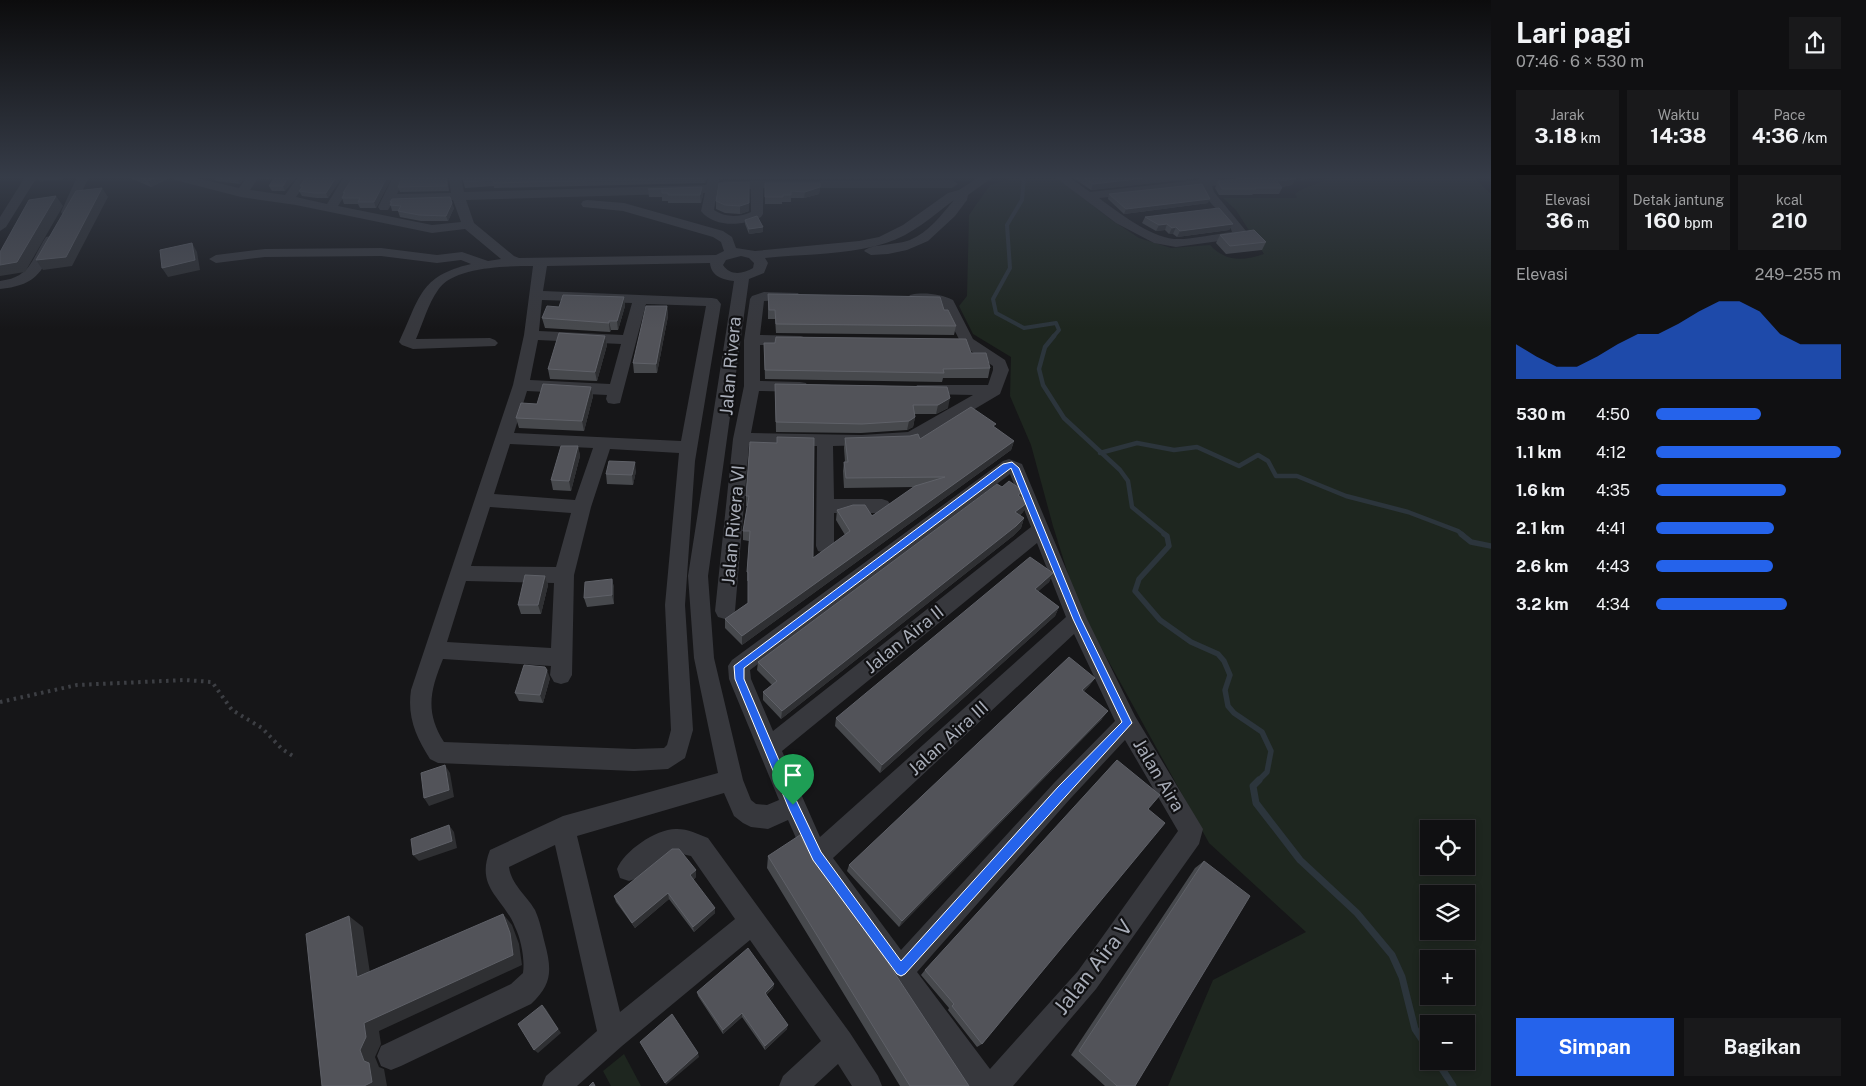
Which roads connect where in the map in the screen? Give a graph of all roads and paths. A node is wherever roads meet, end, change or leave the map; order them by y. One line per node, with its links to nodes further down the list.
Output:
1 (58, 228): 19 (street)
2 (425, 228): 3 (street)
3 (444, 228)
4 (471, 228): 15 (street)
5 (696, 228): 12 (street)
6 (908, 228): 10 (street)
7 (936, 228): 11 (street)
8 (1136, 228): 9 (street)
9 (1238, 228)
10 (883, 240): 11 (street); 14 (street)
11 (897, 249): 14 (street)
12 (725, 256): 14 (street); 16 (street); 18 (street)
13 (216, 259): 17 (street)
14 (757, 259): 18 (street)
15 (513, 261): 16 (street); 17 (street)
16 (541, 261): 20 (street)
17 (487, 265): 30 (street)
18 (742, 277): 36 (street)
19 (0, 286)
20 (534, 295): 22 (street); 24 (street)
21 (811, 297): 26 (street, Jalan Rivera)
22 (640, 298): 25 (street); 42 (street)
23 (896, 298): 29 (street)
24 (531, 335): 25 (street); 31 (street)
25 (628, 340): 31 (street)
26 (752, 340): 27 (street); 32 (street, Jalan Rivera)
27 (820, 341)
28 (948, 342): 29 (street)
29 (967, 342): 35 (street)
30 (490, 343)
31 (521, 385): 38 (street)
32 (752, 386): 33 (street); 37 (street, Jalan Rivera)
33 (820, 387)
34 (907, 389): 35 (street)
35 (994, 390): 40 (street)
36 (722, 413): 37 (street); 58 (street)
37 (746, 414): 39 (street, Jalan Rivera)
38 (503, 438): 41 (street); 43 (street)
39 (741, 439): 40 (street); 51 (street, Jalan Rivera VI)
40 (825, 441): 44 (street)
41 (603, 444): 42 (street); 46 (street)
42 (688, 447): 53 (street)
43 (483, 500): 46 (street); 49 (street)
44 (825, 506): 45 (street); 48 (street)
45 (882, 506)
46 (582, 507): 50 (street)
47 (1040, 530): 52 (street, Jalan Aira); 56 (street, Jalan Aira II); 56 (street, Jalan Aira)
48 (825, 546)
49 (459, 573): 50 (street); 53 (street)
50 (564, 575): 53 (street)
51 (725, 611)
52 (1077, 619): 55 (street, Jalan Aira); 62 (street, Jalan Aira III)
53 (436, 650)
54 (0, 702): 57 (path)
55 (1127, 723): 61 (street, Jalan Aira); 65 (street)
56 (769, 748): 59 (street)
57 (296, 758)
58 (731, 780): 59 (street); 60 (street)
59 (793, 805): 62 (street)
60 (563, 828): 66 (street); 68 (street)
61 (1190, 835): 65 (street, Jalan Aira V)
62 (817, 856): 65 (street)
63 (629, 869): 64 (street)
64 (752, 921): 66 (street); 67 (street)
65 (901, 970)
66 (612, 1036): 69 (street)
67 (840, 1043): 70 (street); 71 (street)
68 (391, 1056)
69 (556, 1086)
70 (793, 1086)
71 (868, 1086)

